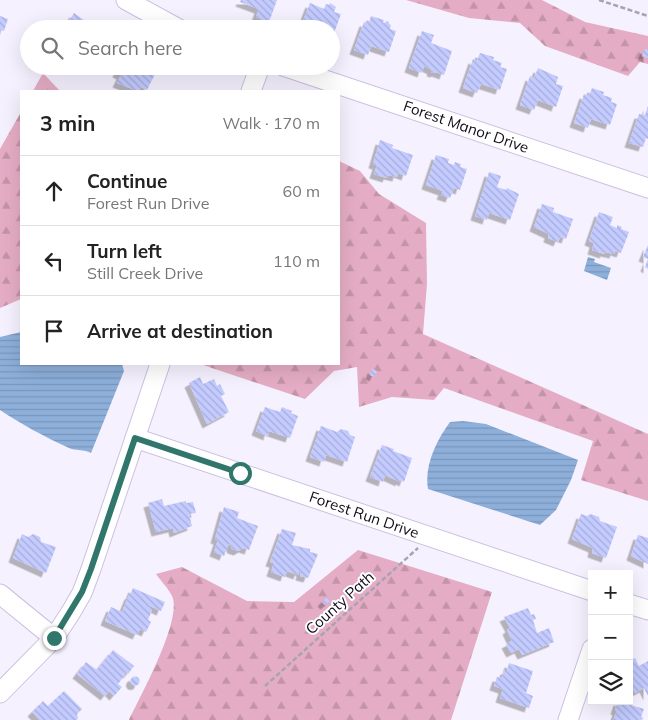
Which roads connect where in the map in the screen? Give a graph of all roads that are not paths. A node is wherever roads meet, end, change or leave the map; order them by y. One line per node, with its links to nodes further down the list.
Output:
1 (126, 0): 2 (street)
2 (160, 20)
3 (257, 75): 5 (street)
4 (310, 75): 6 (street, Forest Manor Drive)
5 (252, 90)
6 (648, 188)
7 (160, 365): 8 (street)
8 (135, 438): 9 (street, Forest Run Drive); 13 (street)
9 (588, 590)
10 (0, 594): 13 (street)
11 (633, 605): 12 (street)
12 (648, 610)
13 (54, 638): 15 (street)
14 (588, 660): 16 (street)
15 (0, 693)
16 (568, 720)

